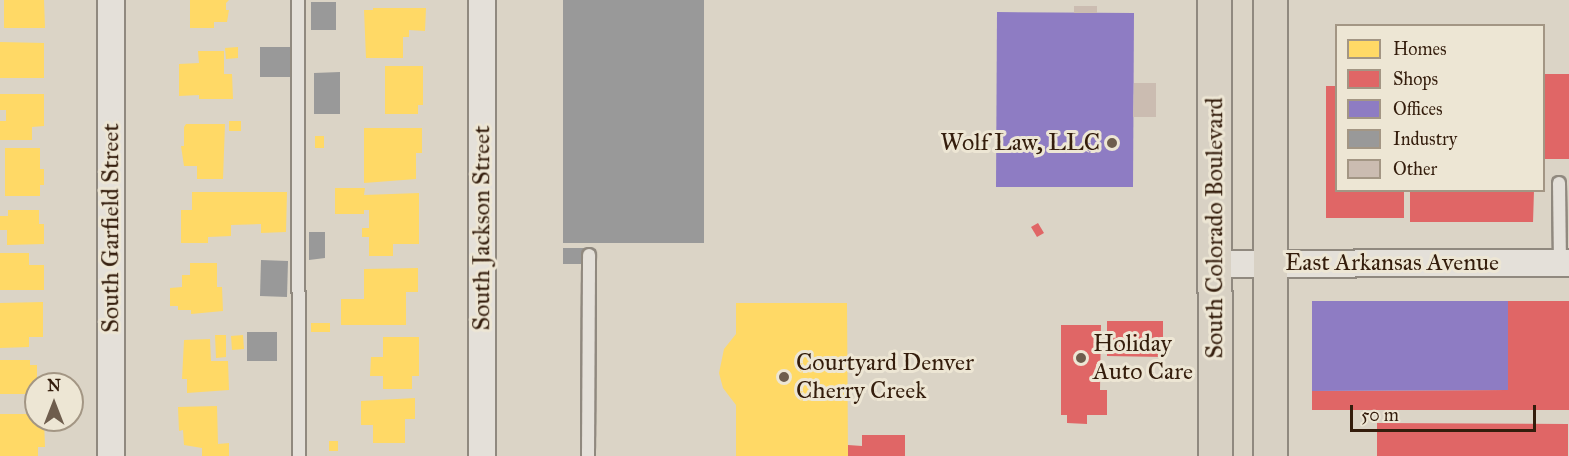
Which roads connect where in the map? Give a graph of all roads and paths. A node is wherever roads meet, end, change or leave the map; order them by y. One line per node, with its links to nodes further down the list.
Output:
1 (111, 0): 11 (street, South Garfield Street)
2 (298, 0): 12 (lane)
3 (482, 0): 13 (street, South Jackson Street)
4 (1214, 0): 10 (main road, South Colorado Boulevard)
5 (1270, 0): 8 (main road)
6 (1559, 183): 9 (lane)
7 (589, 255): 14 (lane)
8 (1270, 263): 9 (street, East Arkansas Avenue); 10 (street, East Arkansas Avenue); 16 (main road)
9 (1564, 263)
10 (1215, 264): 15 (main road, South Colorado Boulevard)
11 (111, 456)
12 (299, 456)
13 (482, 456)
14 (588, 456)
15 (1215, 456)
16 (1270, 456)

